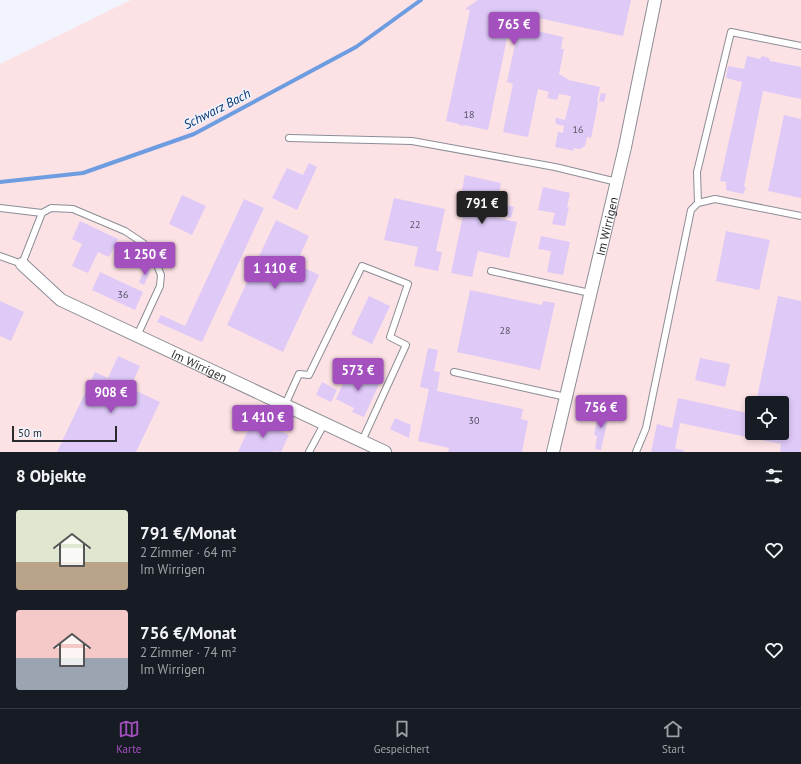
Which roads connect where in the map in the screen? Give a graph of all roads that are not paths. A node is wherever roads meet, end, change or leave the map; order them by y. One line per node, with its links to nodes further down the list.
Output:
1 (655, 0): 4 (street, Im Wirrigen)
2 (801, 46): 5 (lane)
3 (289, 138): 4 (lane)
4 (617, 182): 12 (street, Im Wirrigen)
5 (698, 203): 8 (lane); 22 (lane)
6 (0, 208): 7 (lane)
7 (42, 213): 10 (lane); 13 (lane)
8 (801, 216)
9 (0, 256): 10 (lane)
10 (22, 264): 13 (street, Im Wirrigen)
11 (491, 271): 12 (lane)
12 (590, 293): 15 (street, Im Wirrigen)
13 (138, 336): 16 (street, Im Wirrigen)
14 (454, 372): 15 (lane)
15 (566, 397): 21 (street, Im Wirrigen)
16 (285, 405): 17 (street, Im Wirrigen); 18 (lane)
17 (324, 424): 18 (street, Im Wirrigen); 19 (lane)
18 (362, 441): 20 (street, Im Wirrigen)
19 (310, 452)
20 (385, 452)
21 (553, 452)
22 (636, 452)

